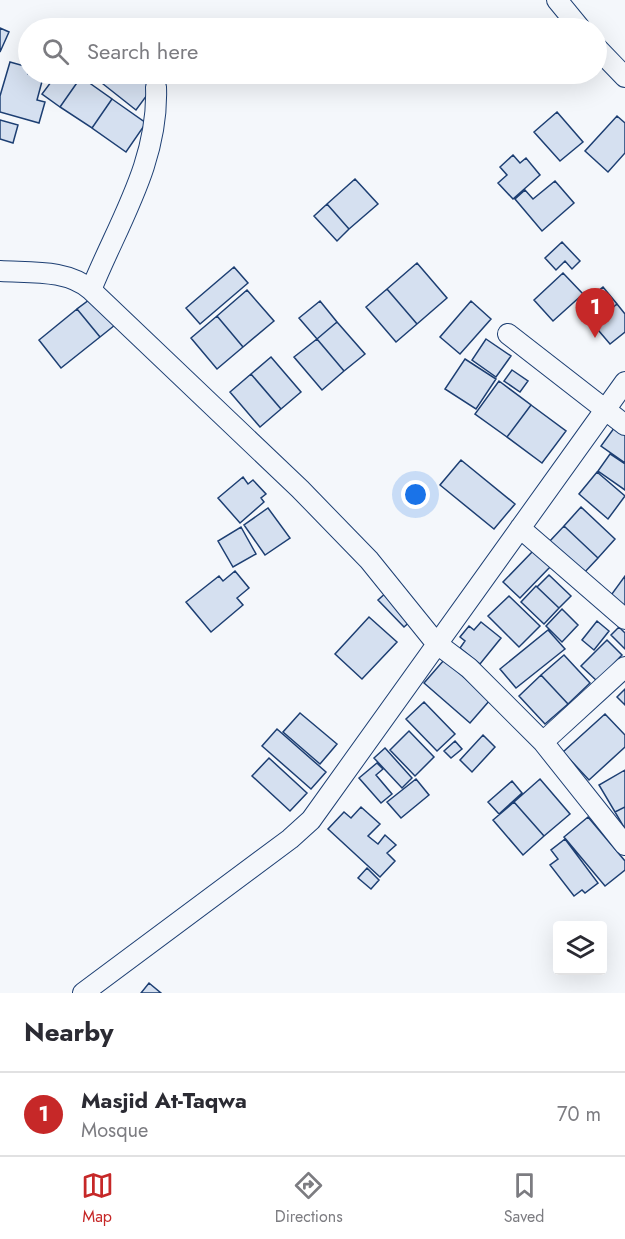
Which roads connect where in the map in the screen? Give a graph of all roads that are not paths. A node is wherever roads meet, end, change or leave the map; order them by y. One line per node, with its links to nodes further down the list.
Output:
1 (557, 0): 2 (street)
2 (572, 18)
3 (607, 58): 4 (street)
4 (625, 77)
5 (156, 87): 7 (street)
6 (0, 271): 7 (street)
7 (91, 290): 14 (street)
8 (508, 334): 10 (street)
9 (625, 382): 10 (street)
10 (604, 411): 11 (street); 12 (street)
11 (625, 425)
12 (520, 528): 13 (street); 14 (street)
13 (625, 619)
14 (436, 643): 16 (street); 18 (street)
15 (625, 667): 16 (street)
16 (543, 742): 17 (street)
17 (625, 845)
18 (83, 993)

